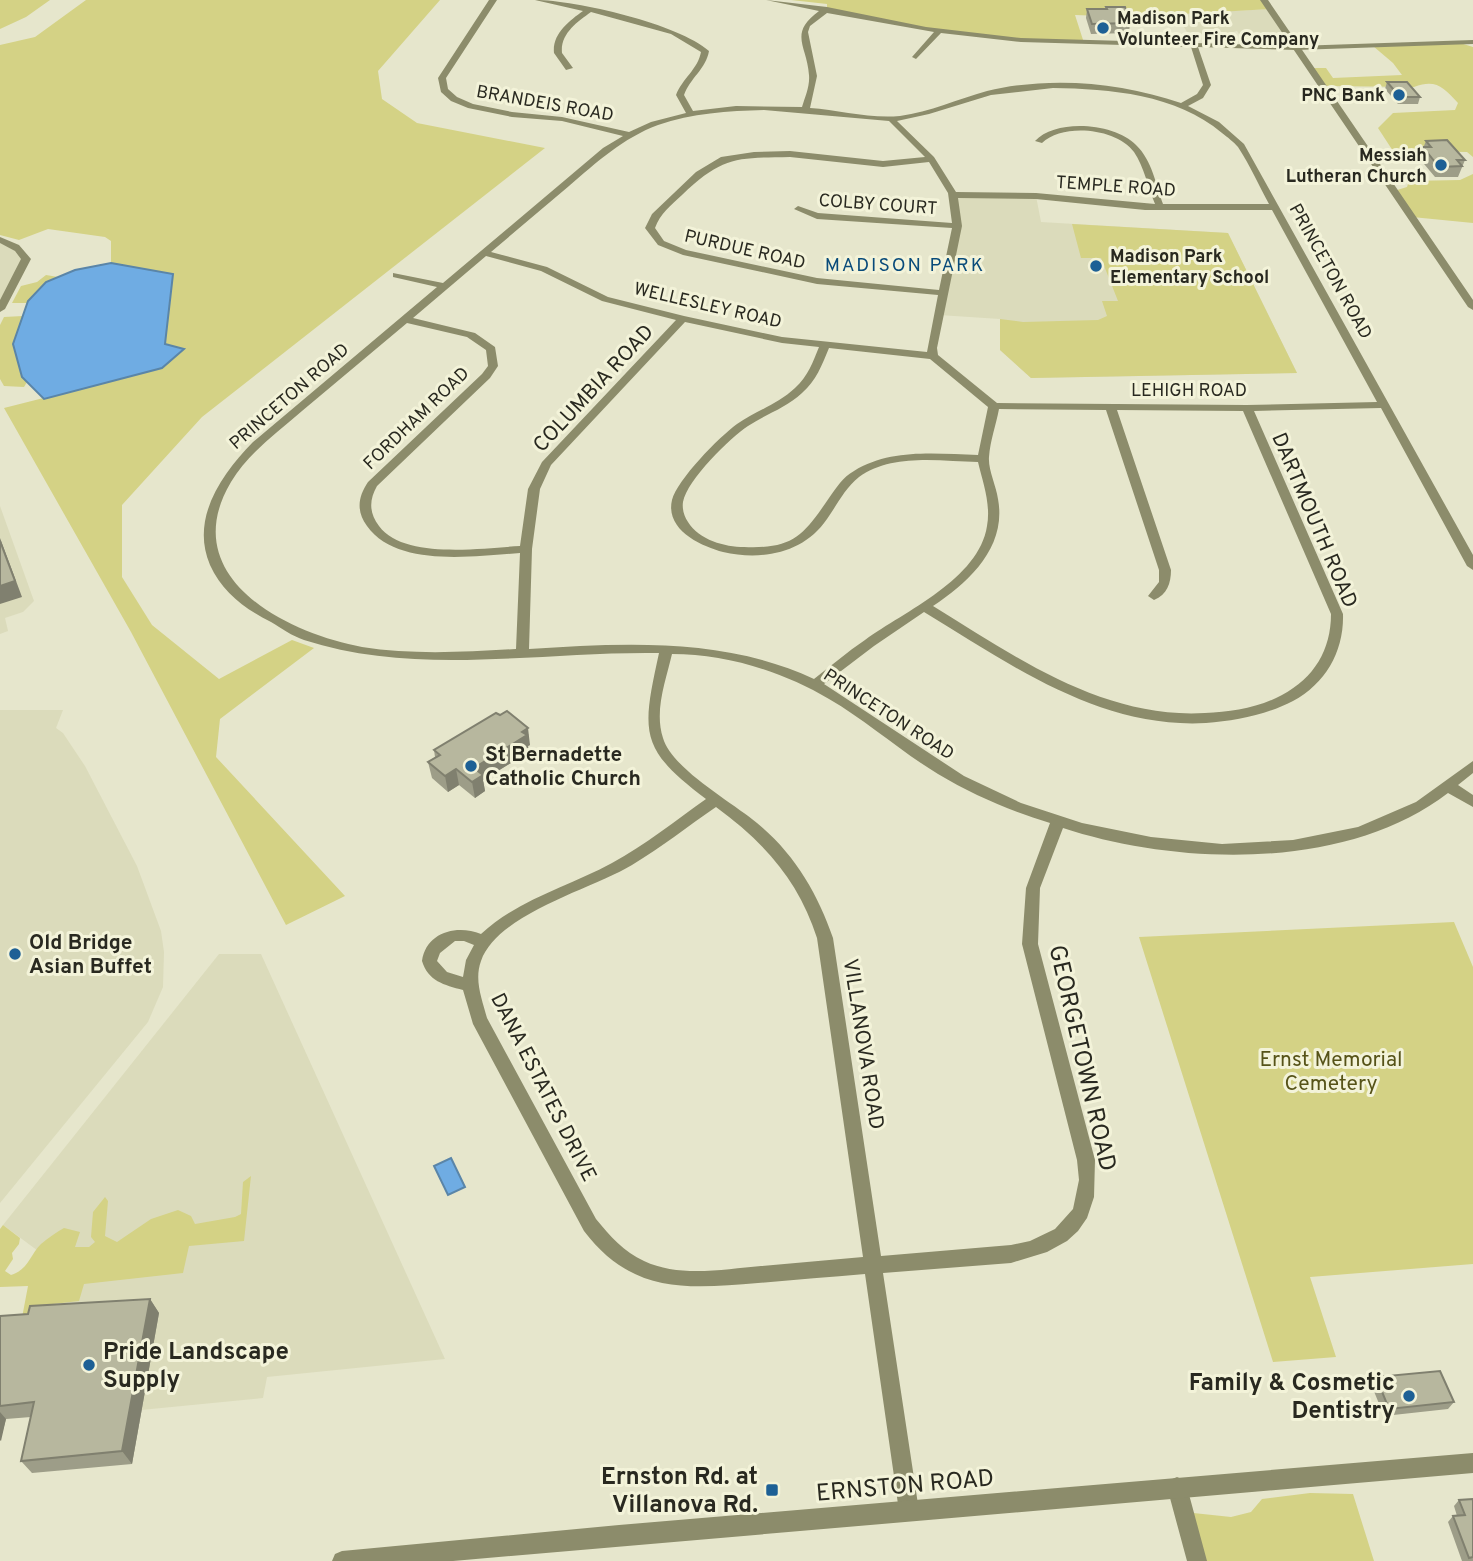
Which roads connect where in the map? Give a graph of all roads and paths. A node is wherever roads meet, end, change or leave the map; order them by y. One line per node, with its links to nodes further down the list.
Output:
1 (494, 0): 17 (street, BRANDEIS ROAD)
2 (539, 0): 6 (street)
3 (770, 0): 5 (street)
4 (1264, 0): 10 (street)
5 (827, 9): 7 (street); 14 (street)
6 (588, 11): 12 (street); 15 (street)
7 (939, 31): 9 (street); 11 (street)
8 (1473, 42): 10 (street)
9 (1194, 46): 10 (street); 13 (street)
10 (1296, 48): 30 (street)
11 (916, 57)
12 (569, 68)
13 (1182, 106): 16 (street, PRINCETON ROAD); 22 (street, PRINCETON ROAD)
14 (805, 110): 15 (street, PRINCETON ROAD); 16 (street, PRINCETON ROAD)
15 (691, 114): 17 (street, PRINCETON ROAD)
16 (891, 119): 19 (street)
17 (626, 134): 26 (street, PRINCETON ROAD)
18 (1039, 141): 21 (street)
19 (931, 159): 20 (street); 29 (street, PURDUE ROAD)
20 (954, 195): 21 (street, TEMPLE ROAD); 24 (street)
21 (1160, 207): 22 (street, TEMPLE ROAD)
22 (1276, 207): 36 (street, PRINCETON ROAD)
23 (798, 209): 24 (street, COLBY COURT)
24 (957, 226): 29 (street)
25 (0, 240): 31 (street)
26 (485, 253): 28 (street, PRINCETON ROAD); 33 (street, WELLESLEY ROAD)
27 (396, 275): 28 (street)
28 (445, 286): 32 (street, PRINCETON ROAD)
29 (943, 293): 35 (street)
30 (1473, 307)
31 (0, 309)
32 (405, 319): 41 (street, FORDHAM ROAD); 46 (street, PRINCETON ROAD)
33 (683, 319): 34 (street, WELLESLEY ROAD); 41 (street, COLUMBIA ROAD)
34 (825, 346): 35 (street, WELLESLEY ROAD); 40 (street)
35 (933, 356): 37 (street)
36 (1384, 405): 39 (street, LEHIGH ROAD); 42 (street, PRINCETON ROAD)
37 (994, 406): 38 (street, LEHIGH ROAD); 40 (street)
38 (1111, 408): 39 (street, LEHIGH ROAD); 43 (street)
39 (1247, 408): 44 (street, DARTMOUTH ROAD)
40 (984, 458): 44 (street)
41 (526, 549): 46 (street, COLUMBIA ROAD)
42 (1473, 566)
43 (1154, 596)
44 (925, 607): 47 (street)
45 (666, 650): 46 (street, PRINCETON ROAD); 47 (street, PRINCETON ROAD); 50 (street, VILLANOVA ROAD)
46 (522, 652)
47 (815, 685): 52 (street, PRINCETON ROAD)
48 (1473, 766): 49 (street, PRINCETON ROAD)
49 (1450, 787): 51 (street); 52 (street, PRINCETON ROAD)
50 (717, 799): 53 (street); 55 (street, VILLANOVA ROAD)
51 (1473, 802)
52 (1057, 822): 55 (street, GEORGETOWN ROAD)
53 (482, 942): 54 (street, DANA ESTATES DRIVE); 54 (street)
54 (470, 985): 55 (street, DANA ESTATES DRIVE)
55 (874, 1265): 58 (street, VILLANOVA ROAD)
56 (1473, 1463): 57 (street, ERNSTON ROAD)
57 (1177, 1487): 58 (street, ERNSTON ROAD); 60 (street)
58 (909, 1511): 59 (street, ERNSTON ROAD)
59 (342, 1561)
60 (1197, 1561)

